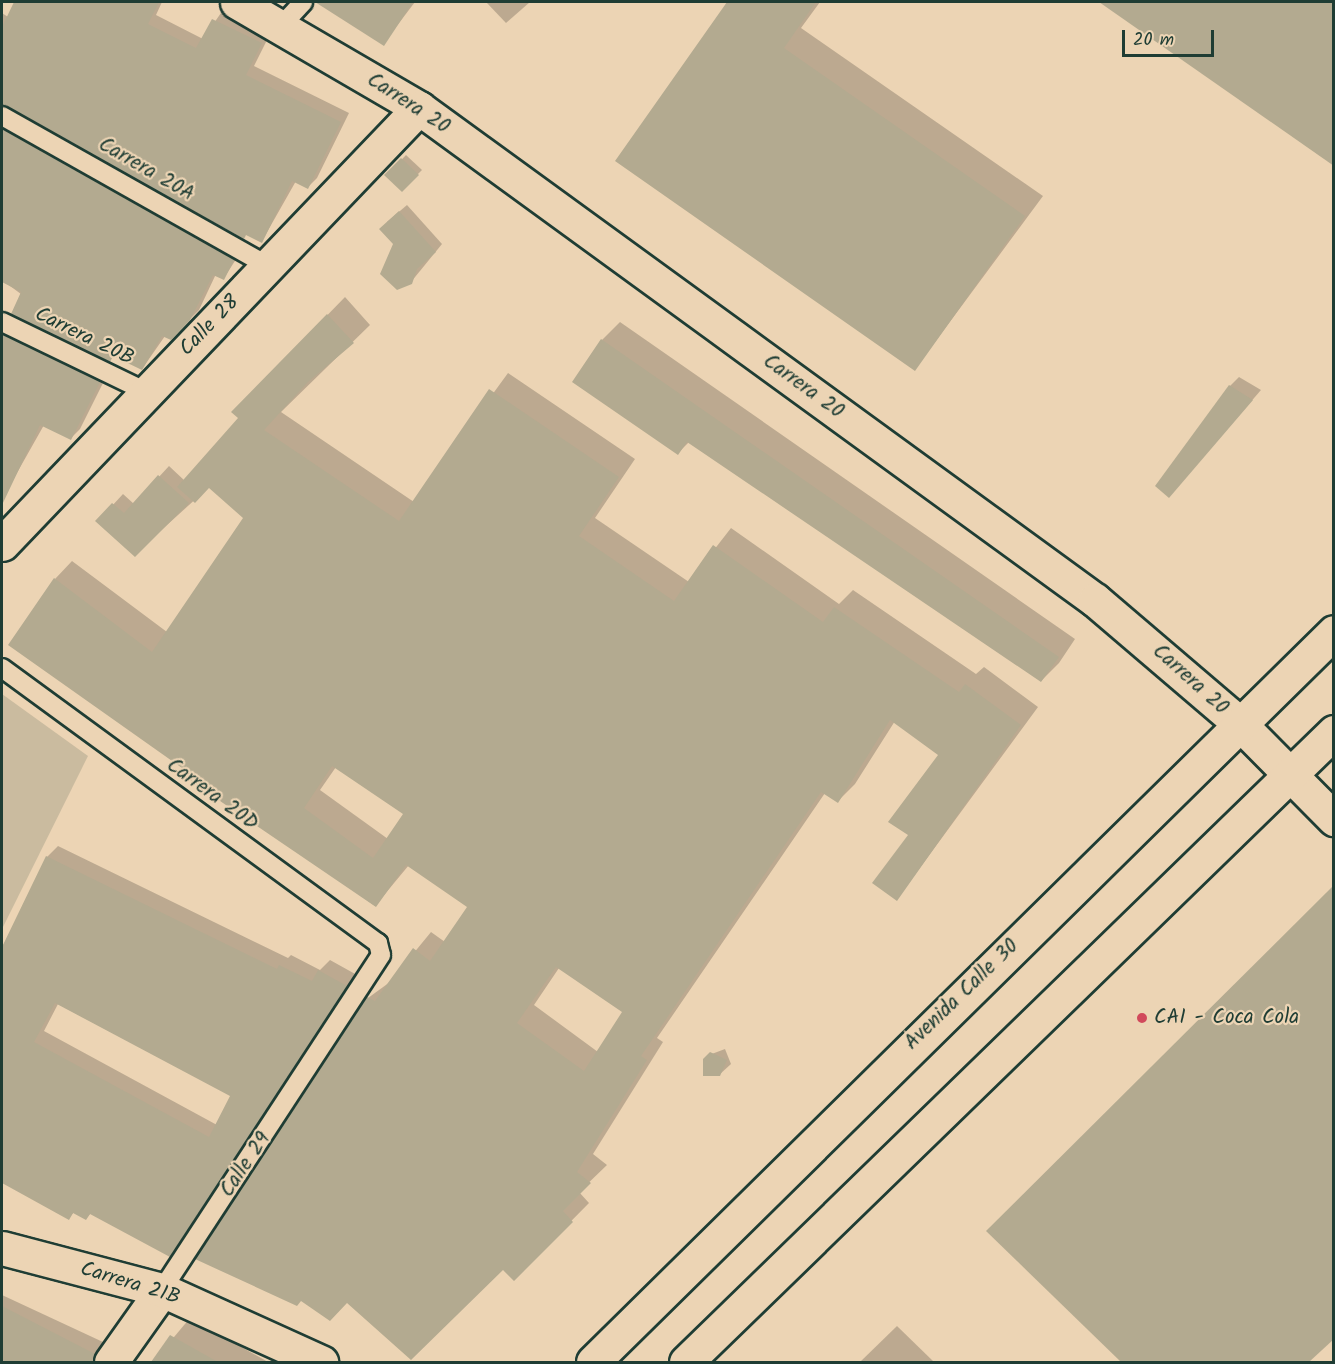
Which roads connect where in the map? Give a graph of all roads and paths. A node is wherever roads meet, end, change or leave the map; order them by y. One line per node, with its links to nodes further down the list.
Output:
1 (237, 2): 3 (main road, Carrera 20)
2 (303, 2): 3 (lane)
3 (280, 27): 4 (main road, Carrera 20)
4 (419, 108): 6 (main road, Calle 28); 12 (main road, Carrera 20)
5 (2, 116): 6 (lane, Carrera 20A)
6 (268, 266): 8 (main road, Calle 28)
7 (2, 322): 8 (lane, Carrera 20B)
8 (147, 392): 9 (main road, Calle 28)
9 (8, 528)
10 (1334, 632): 12 (main road, Avenida Calle 30)
11 (2, 668): 16 (lane, Carrera 20D)
12 (1239, 724): 14 (main road, Carrera 20); 21 (main road, Avenida Calle 30)
13 (1334, 732): 14 (main road)
14 (1290, 774): 15 (main road, Carrera 20); 22 (main road)
15 (1334, 819)
16 (378, 966): 18 (lane, Calle 29)
17 (2, 1248): 18 (main road, Carrera 21B)
18 (162, 1290): 19 (main road, Calle 29); 20 (main road, Carrera 21B)
19 (111, 1362)
20 (321, 1362)
21 (593, 1362)
22 (686, 1362)

